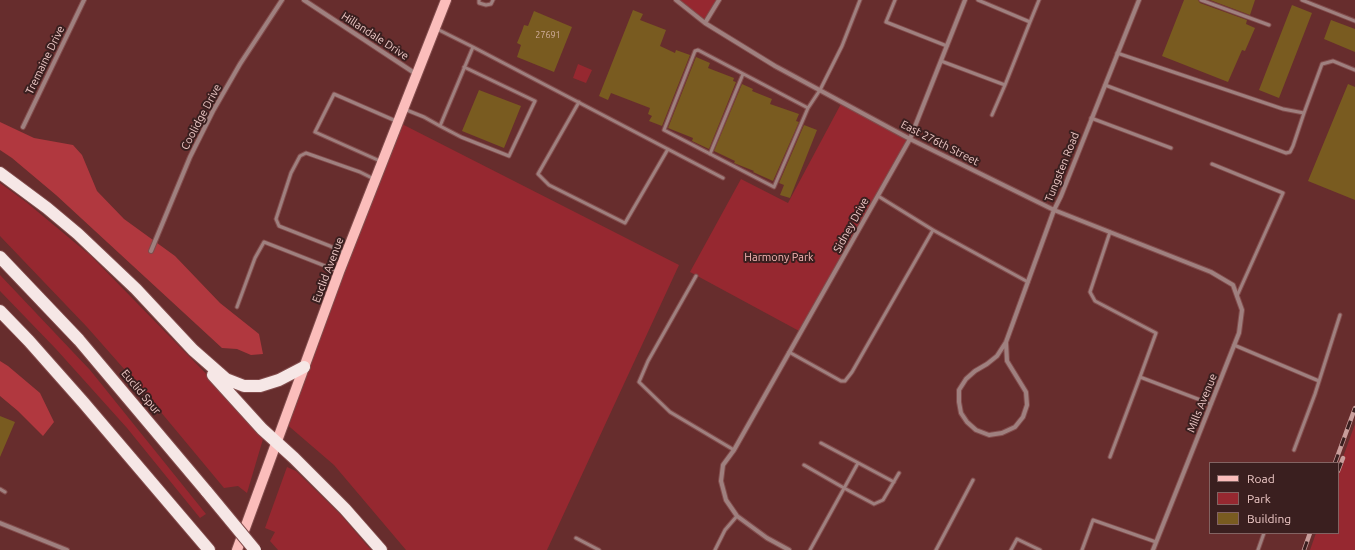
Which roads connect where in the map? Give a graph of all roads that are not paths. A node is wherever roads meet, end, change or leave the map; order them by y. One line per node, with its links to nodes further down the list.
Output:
1 (84, 0): 41 (street, Tremaine Drive)
2 (282, 0): 55 (street, Coolidge Drive)
3 (304, 0): 28 (street, Hillandale Drive)
4 (446, 0): 21 (main road, Euclid Avenue)
5 (478, 0): 6 (lane)
6 (493, 0)
7 (676, 0): 19 (street, East 276th Street)
8 (718, 0): 19 (street)
9 (860, 0): 32 (lane)
10 (895, 0): 22 (lane)
11 (965, 0): 22 (street, Sidney Drive)
12 (978, 0): 18 (lane)
13 (1039, 0): 18 (lane)
14 (1139, 0): 24 (street, Tungsten Road)
15 (1201, 0): 20 (lane)
16 (1302, 0): 17 (lane)
17 (1355, 21)
18 (1030, 22): 31 (lane)
19 (705, 23): 32 (street, East 276th Street)
20 (1269, 25)
21 (435, 28): 23 (lane); 28 (main road, Euclid Avenue)
22 (947, 46): 25 (street, Sidney Drive)
23 (473, 47): 26 (lane); 33 (lane)
24 (1118, 54): 30 (street, Tungsten Road); 36 (lane)
25 (941, 61): 31 (lane); 42 (street, Sidney Drive)
26 (464, 68): 40 (lane); 40 (lane)
27 (1355, 70): 36 (lane)
28 (417, 74): 34 (main road, Euclid Avenue)
29 (744, 74): 35 (lane); 45 (lane); 45 (lane)
30 (1105, 85): 36 (lane); 38 (street, Tungsten Road)
31 (1005, 86): 37 (lane)
32 (820, 90): 35 (lane); 42 (street, East 276th Street)
33 (579, 102): 44 (lane); 44 (lane)
34 (403, 108): 39 (main road, Euclid Avenue); 40 (lane)
35 (808, 108): 45 (lane)
36 (1304, 113)
37 (992, 115)
38 (1092, 118): 43 (lane); 52 (street, Tungsten Road)
39 (398, 122): 46 (main road, Euclid Avenue); 46 (lane)
40 (440, 126)
41 (23, 127)
42 (910, 139): 51 (street, Sidney Drive); 52 (street, East 276th Street)
43 (1171, 148)
44 (668, 149): 49 (lane)
45 (710, 154)
46 (382, 162): 50 (main road, Euclid Avenue)
47 (1212, 164): 62 (lane)
48 (0, 173): 68 (highway)
49 (723, 178)
50 (375, 180): 56 (main road, Euclid Avenue); 56 (lane)
51 (878, 196): 53 (lane); 69 (street, Sidney Drive)
52 (1054, 210): 54 (street, East 276th Street); 61 (street, Tungsten Road)
53 (933, 230): 61 (lane); 69 (lane)
54 (1110, 232): 59 (street, East 276th Street); 71 (lane)
55 (151, 251)
56 (346, 254): 58 (main road, Euclid Avenue)
57 (0, 257): 97 (highway, Euclid Spur, bridge)
58 (339, 272): 63 (lane); 70 (main road, Euclid Avenue)
59 (1212, 272): 62 (street, Mills Avenue)
60 (696, 276): 76 (lane)
61 (1028, 282): 66 (street, Tungsten Road)
62 (1237, 296): 67 (street, Mills Avenue)
63 (237, 307)
64 (0, 311): 89 (highway)
65 (1340, 315): 72 (lane)
66 (1006, 342): 66 (street, Tungsten Road)
67 (1234, 345): 72 (lane); 73 (street, Mills Avenue)
68 (193, 350): 70 (highway); 74 (highway)
69 (789, 352): 76 (street, Sidney Drive)
70 (304, 367): 74 (main road, Euclid Avenue)
71 (1140, 377): 73 (lane); 78 (lane)
72 (1319, 381): 77 (lane)
73 (1211, 404): 92 (street, Mills Avenue)
74 (277, 443): 96 (main road, Euclid Avenue); 98 (highway)
75 (821, 444): 79 (lane)
76 (734, 450): 87 (street, Sidney Drive)
77 (1294, 450)
78 (1110, 457)
79 (858, 463): 83 (lane); 84 (lane)
80 (804, 465): 84 (lane)
81 (899, 473): 83 (lane)
82 (973, 480): 103 (lane)
83 (894, 482): 84 (lane)
84 (844, 488): 102 (lane)
85 (0, 490): 86 (lane)
86 (6, 492)
87 (738, 516): 100 (lane); 101 (street, Sidney Drive)
88 (0, 523): 93 (street)
89 (193, 531): 94 (highway); 95 (highway)
90 (1264, 534): 108 (lane)
91 (576, 538): 99 (lane)
92 (1156, 542): 106 (lane); 107 (street, Mills Avenue)
93 (68, 550)
94 (204, 550)
95 (209, 550)
96 (237, 550)
97 (255, 550)
98 (381, 550)
99 (599, 550)
100 (715, 550)
101 (789, 550)
102 (810, 550)
103 (936, 550)
104 (1011, 550): 105 (lane)
105 (1040, 550)
106 (1082, 550)
107 (1153, 550)
108 (1258, 550)

